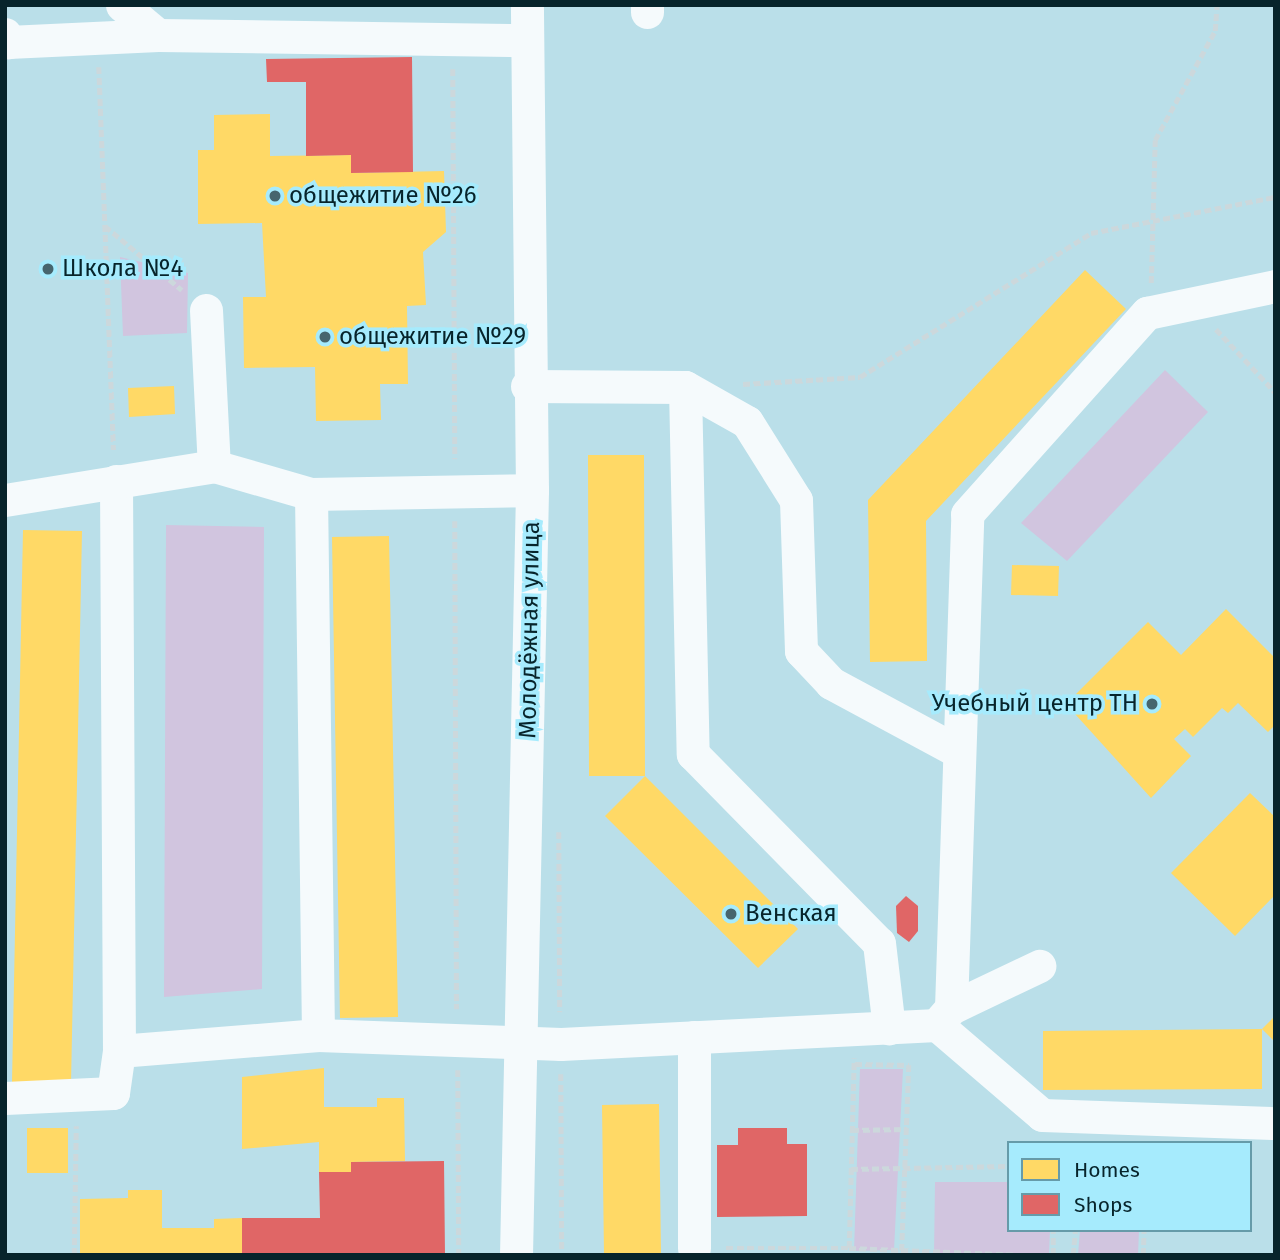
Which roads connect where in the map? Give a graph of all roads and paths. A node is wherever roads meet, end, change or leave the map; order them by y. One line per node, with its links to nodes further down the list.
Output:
1 (122, 5): 5 (street)
2 (527, 5): 8 (street, Молодёжная улица)
3 (1217, 5): 10 (path)
4 (5, 34): 7 (street)
5 (158, 35): 6 (street); 7 (street)
6 (453, 36): 8 (street); 23 (path)
7 (98, 38): 11 (path)
8 (526, 40): 17 (street, Молодёжная улица)
9 (1275, 197): 10 (path)
10 (1158, 217): 15 (path); 16 (path)
11 (105, 225): 14 (path); 21 (path)
12 (1275, 286): 13 (street)
13 (1192, 303): 15 (street); 19 (path)
14 (206, 310): 20 (street)
15 (1147, 313): 26 (street)
16 (739, 384)
17 (527, 386): 18 (street); 22 (street, Молодёжная улица)
18 (685, 387): 26 (street); 29 (street)
19 (1275, 392)
20 (214, 466): 21 (street); 24 (street)
21 (116, 481): 25 (street); 35 (street)
22 (532, 490): 23 (street); 34 (street, Молодёжная улица)
23 (455, 491): 24 (street); 33 (path)
24 (311, 494): 31 (street)
25 (5, 500)
26 (960, 752): 28 (street)
27 (1039, 966): 28 (street)
28 (944, 1017): 29 (street); 39 (street)
29 (888, 1028): 30 (street)
30 (855, 1029): 32 (street); 36 (path)
31 (318, 1035): 33 (street); 35 (street)
32 (694, 1037): 34 (street); 48 (street)
33 (458, 1043): 34 (street); 52 (path)
34 (524, 1043): 53 (street, Молодёжная улица)
35 (119, 1051): 37 (street)
36 (854, 1064): 40 (path); 41 (path)
37 (76, 1097): 38 (street); 51 (path)
38 (5, 1098)
39 (1275, 1123)
40 (907, 1129): 41 (path); 43 (path)
41 (852, 1130): 44 (path)
42 (1007, 1166): 43 (path)
43 (906, 1168): 44 (path); 50 (path)
44 (851, 1169): 49 (path)
45 (1053, 1232): 55 (path)
46 (1075, 1232): 56 (path)
47 (1144, 1232): 57 (path)
48 (694, 1248): 49 (path)
49 (849, 1248): 50 (path)
50 (902, 1250): 54 (path)
51 (74, 1255)
52 (459, 1255)
53 (516, 1255)
54 (1021, 1255)
55 (1052, 1255)
56 (1073, 1255)
57 (1143, 1255)

